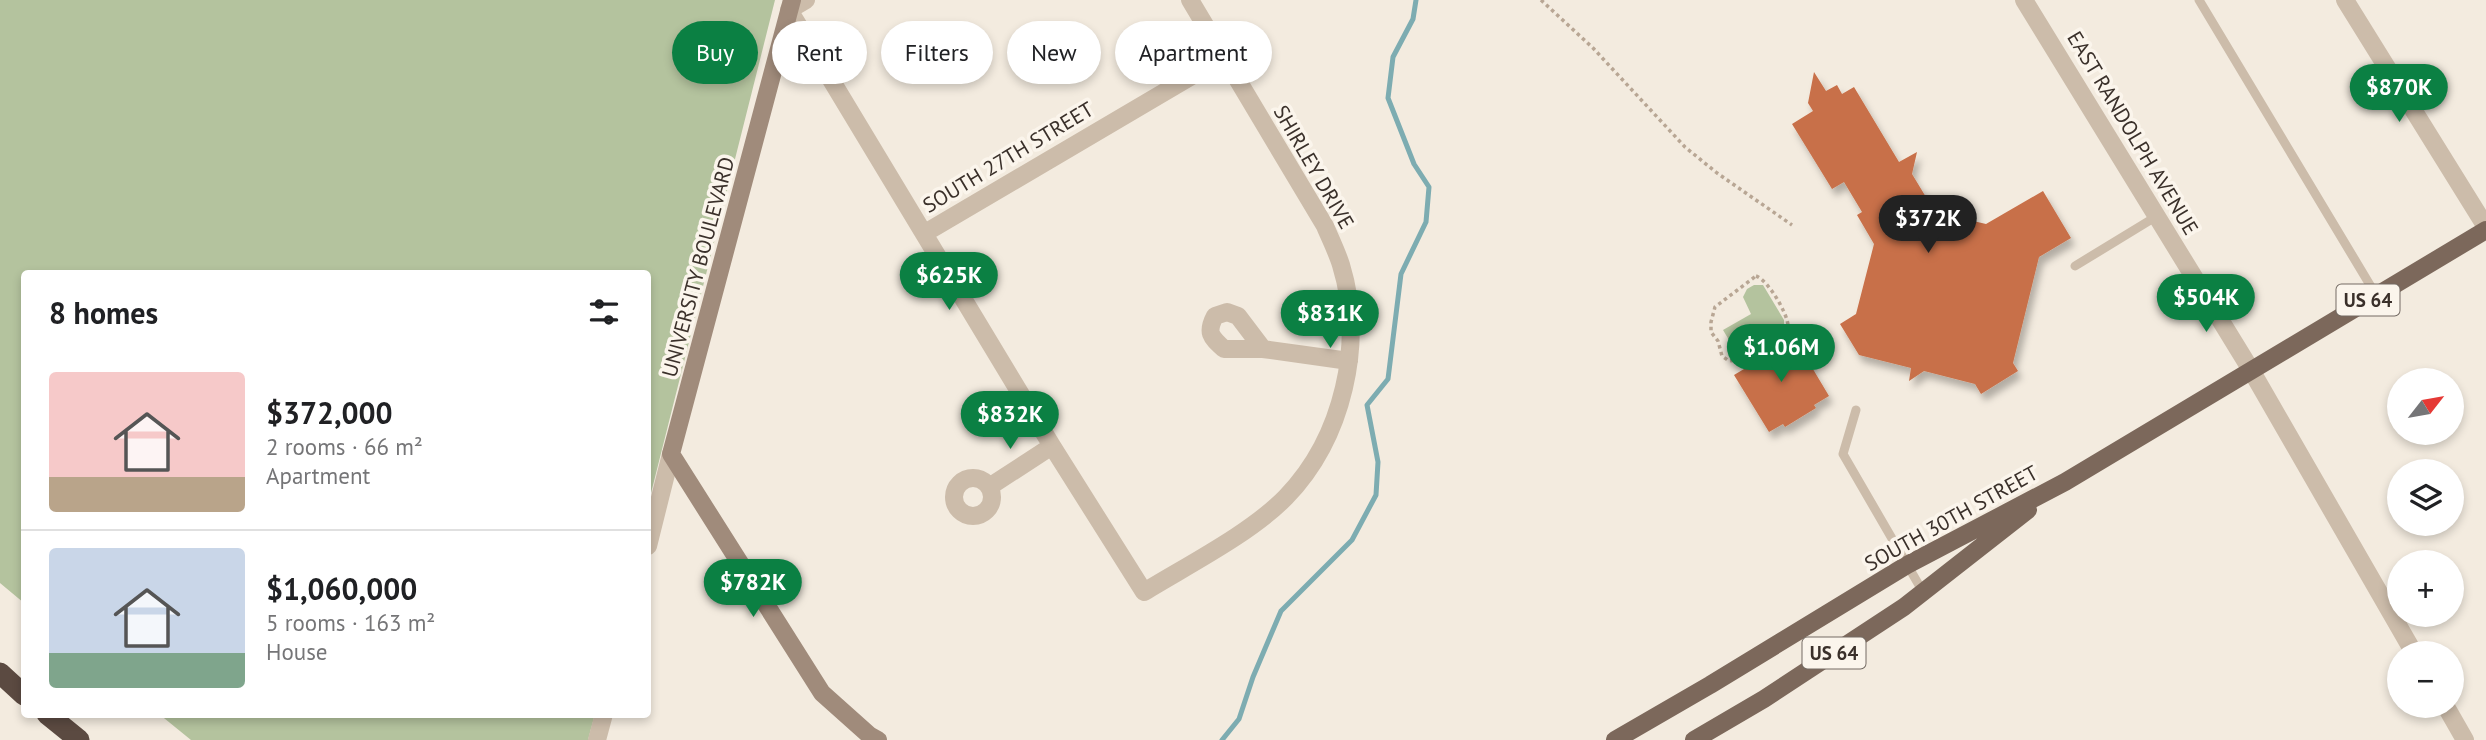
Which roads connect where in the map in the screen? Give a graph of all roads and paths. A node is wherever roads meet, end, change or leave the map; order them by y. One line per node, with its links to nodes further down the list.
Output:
1 (806, 0): 7 (street)
2 (1189, 0): 8 (street, SHIRLEY DRIVE)
3 (1542, 0): 12 (path)
4 (2024, 0): 11 (street, EAST RANDOLPH AVENUE)
5 (2199, 0): 16 (lane)
6 (2345, 0): 13 (street)
7 (791, 5): 14 (street); 24 (street, UNIVERSITY BOULEVARD)
8 (1202, 21)
9 (1178, 84): 14 (street, SOUTH 27TH STREET)
10 (1240, 84): 20 (street, SHIRLEY DRIVE)
11 (2157, 216): 15 (lane); 21 (street, EAST RANDOLPH AVENUE)
12 (1792, 225)
13 (2486, 229): 16 (main road, US 64)
14 (925, 233): 23 (street)
15 (2075, 266)
16 (2376, 295): 21 (main road, US 64)
17 (1759, 346): 17 (path); 19 (path)
18 (1263, 349): 20 (street)
19 (1763, 353)
20 (1349, 361): 23 (street, SHIRLEY DRIVE)
21 (2251, 370): 25 (main road, US 64); 30 (street, EAST RANDOLPH AVENUE)
22 (1856, 410): 28 (lane)
23 (1052, 446): 26 (street)
24 (671, 454): 27 (street, UNIVERSITY BOULEVARD); 39 (street)
25 (2065, 482): 28 (main road, SOUTH 30TH STREET / US 64); 29 (main road, SOUTH 30TH STREET / US 64)
26 (989, 487)
27 (651, 534)
28 (1908, 565): 29 (lane); 36 (main road, SOUTH 30TH STREET / US 64)
29 (1923, 592): 40 (main road, SOUTH 30TH STREET / US 64)
30 (2407, 641)
31 (0, 673): 32 (highway)
32 (21, 692)
33 (52, 718): 37 (highway)
34 (603, 718): 38 (street)
35 (2452, 718): 41 (street)
36 (1621, 738)
37 (79, 740)
38 (597, 740)
39 (878, 740)
40 (1695, 740)
41 (2465, 740)

